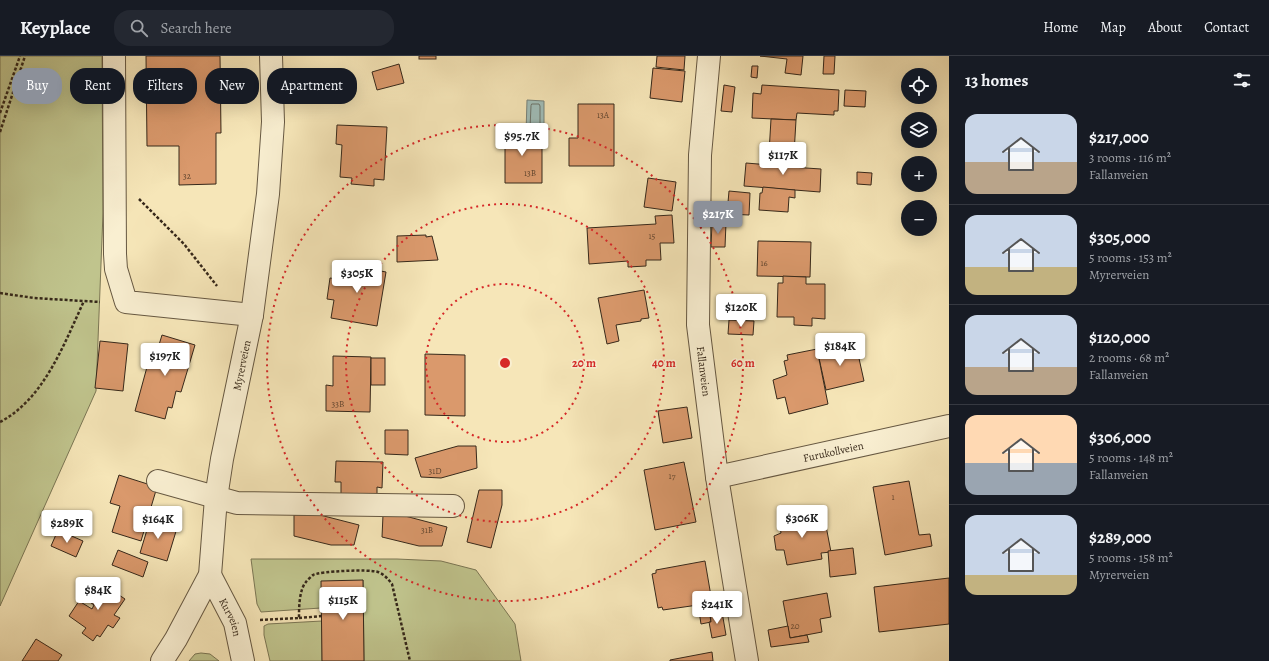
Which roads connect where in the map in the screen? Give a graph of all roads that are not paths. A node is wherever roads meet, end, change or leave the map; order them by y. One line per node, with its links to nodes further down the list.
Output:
1 (114, 56): 4 (street)
2 (271, 56): 4 (street, Myrerveien)
3 (709, 56): 6 (street, Fallanveien)
4 (252, 315): 8 (street, Myrerveien)
5 (949, 426): 6 (street, Furukollveien)
6 (717, 477): 13 (street, Fallanveien)
7 (158, 481): 8 (street)
8 (216, 498): 9 (street); 10 (street, Myrerveien)
9 (453, 506)
10 (210, 575): 11 (street, Myrerveien); 12 (street, Kurveien)
11 (162, 661)
12 (243, 661)
13 (747, 661)

